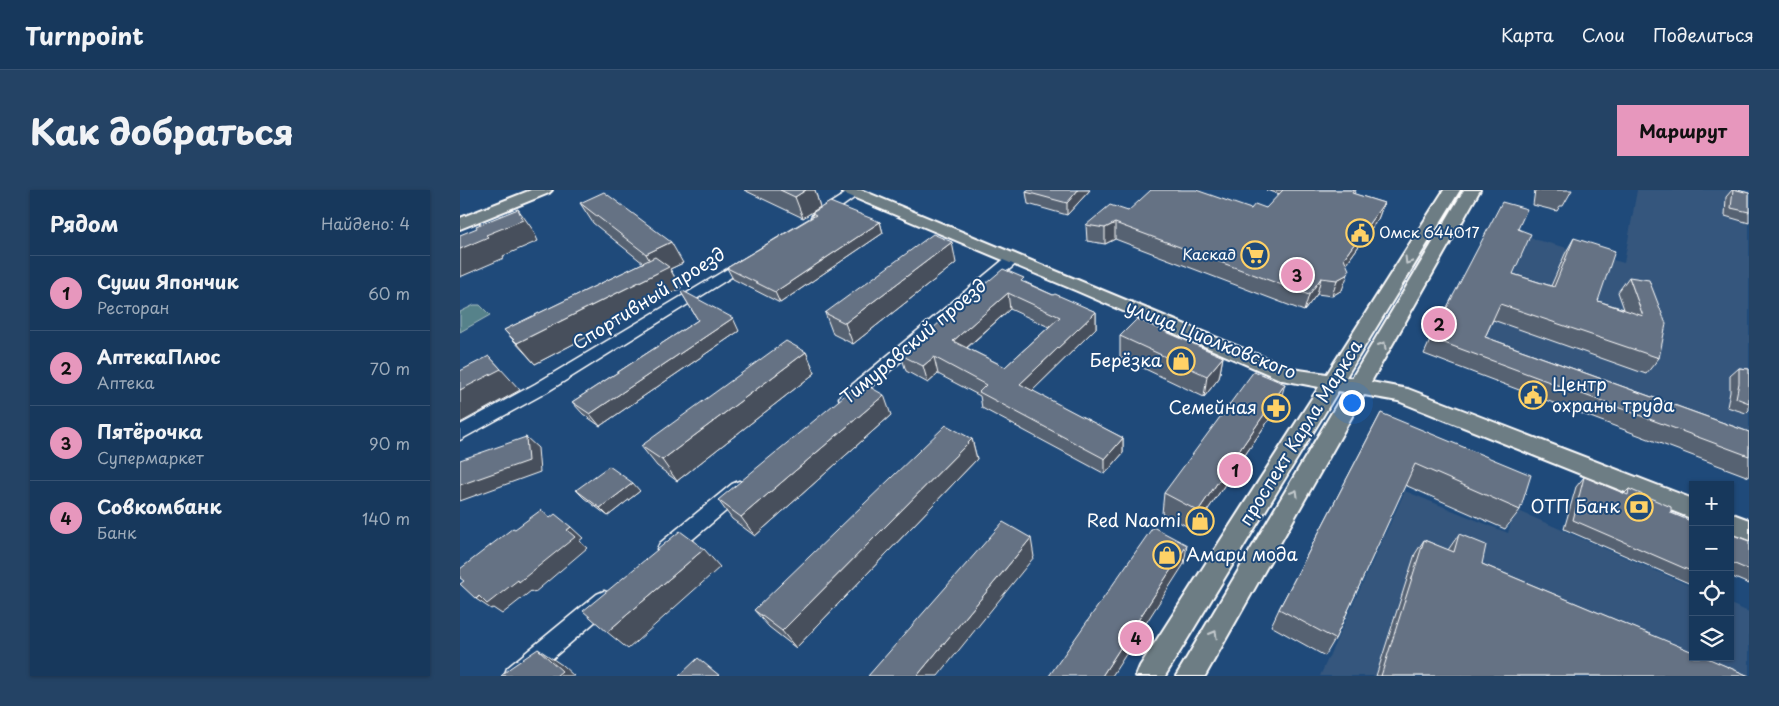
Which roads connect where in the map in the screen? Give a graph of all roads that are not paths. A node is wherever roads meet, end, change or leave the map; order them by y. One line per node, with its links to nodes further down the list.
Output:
1 (544, 190): 6 (main road)
2 (1452, 190): 9 (main road, проспект Карла Маркса, one-way to 9)
3 (1472, 190): 10 (main road, проспект Карла Маркса, one-way to 3)
4 (852, 192): 5 (street); 8 (main road, улица Циолковского)
5 (807, 223)
6 (460, 224)
7 (759, 254): 12 (street, Спортивный проезд)
8 (1013, 259): 9 (main road, улица Циолковского); 11 (street, Тимуровский проезд)
9 (1332, 383): 10 (main road, улица Циолковского); 20 (main road, проспект Карла Маркса)
10 (1358, 386): 14 (main road, улица Циолковского); 21 (main road, проспект Карла Маркса, one-way to 10)
11 (837, 406)
12 (460, 433)
13 (748, 481): 17 (street)
14 (1689, 507)
15 (1734, 524): 16 (main road)
16 (1749, 530)
17 (651, 562)
18 (621, 587): 19 (street)
19 (515, 676)
20 (1150, 676)
21 (1190, 676)

